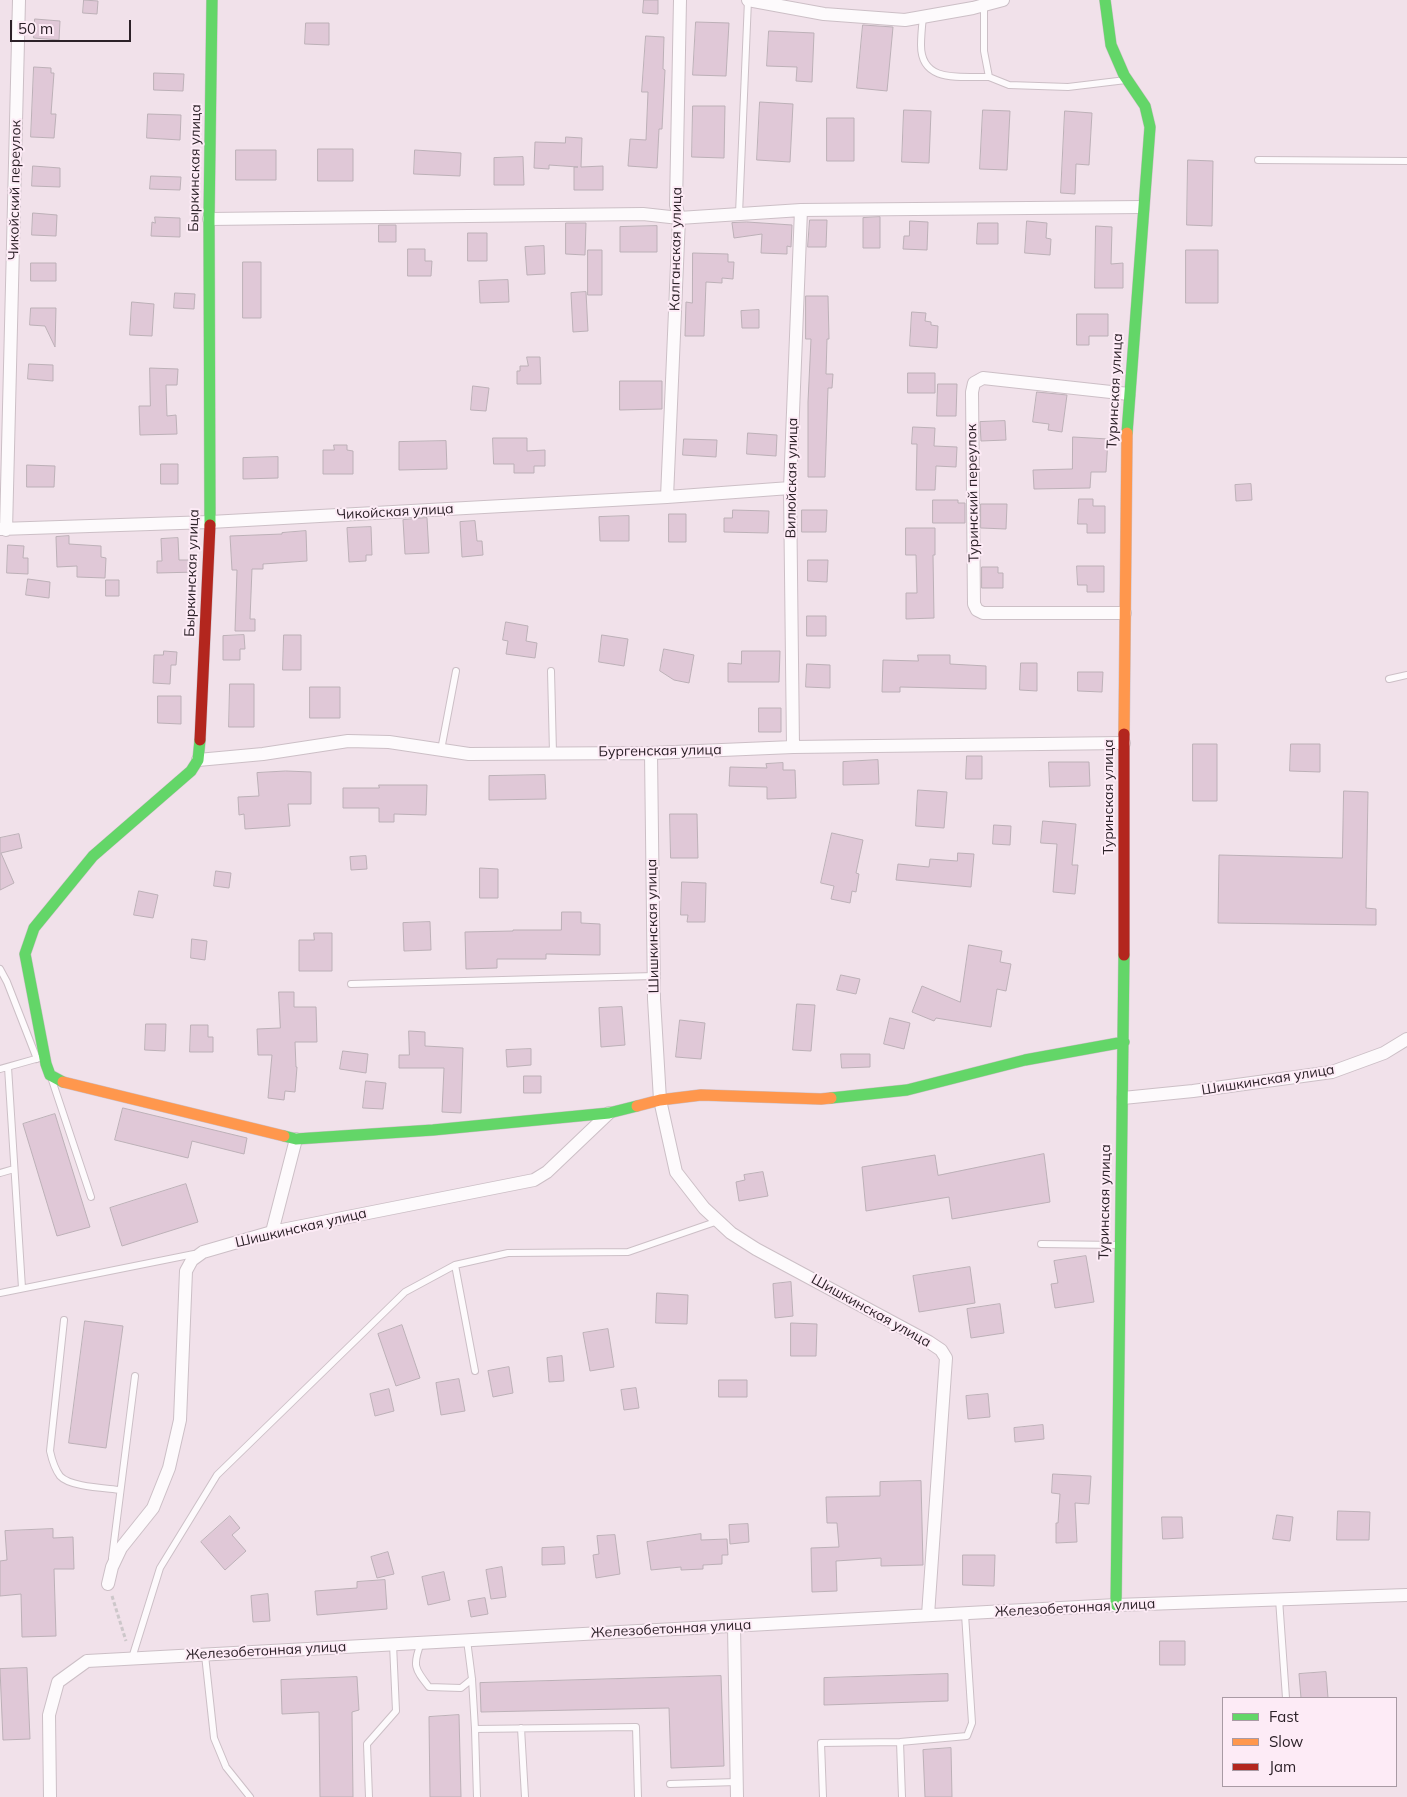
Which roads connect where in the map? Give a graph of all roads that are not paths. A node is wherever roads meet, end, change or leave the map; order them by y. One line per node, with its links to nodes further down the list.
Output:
1 (19, 0): 22 (street, Чикойский переулок)
2 (212, 0): 17 (street, Быркинская улица)
3 (680, 0): 16 (street, Калганская улица)
4 (748, 0): 8 (street); 15 (lane)
5 (1003, 0): 7 (street)
6 (1105, 0): 10 (street, Туринская улица)
7 (984, 5): 8 (street); 9 (lane)
8 (923, 17): 9 (lane)
9 (989, 77): 10 (lane)
10 (1127, 80): 13 (street, Туринская улица)
11 (1258, 160): 12 (lane)
12 (1407, 161)
13 (1143, 207): 14 (street); 18 (street, Туринская улица)
14 (800, 210): 15 (street); 19 (street, Вилюйская улица)
15 (739, 214): 16 (street)
16 (679, 218): 17 (street); 20 (street, Калганская улица)
17 (209, 219): 21 (street, Быркинская улица)
18 (1129, 394): 23 (street, Туринская улица); 23 (street, Туринский переулок)
19 (790, 488): 20 (street, Чикойская улица); 29 (street, Вилюйская улица)
20 (667, 497): 21 (street, Чикойская улица)
21 (210, 522): 22 (street, Чикойская улица); 33 (street, Быркинская улица)
22 (3, 529)
23 (1125, 613): 28 (street, Туринская улица)
24 (456, 671): 30 (lane)
25 (551, 671): 31 (lane)
26 (1407, 675): 27 (lane)
27 (1389, 679)
28 (1124, 743): 29 (street, Бургенская улица); 38 (street, Туринская улица)
29 (793, 747): 32 (street, Бургенская улица)
30 (441, 750): 31 (street, Бургенская улица); 33 (street, Бургенская улица)
31 (553, 753): 32 (street, Бургенская улица)
32 (650, 753): 35 (street, Шишкинская улица)
33 (198, 760): 39 (street)
34 (0, 969): 39 (lane)
35 (654, 976): 36 (lane); 44 (street, Шишкинская улица)
36 (351, 984)
37 (1407, 1039): 43 (street, Шишкинская улица)
38 (1124, 1042): 43 (street, Туринская улица); 44 (street, Шишкинская улица)
39 (41, 1058): 40 (lane); 42 (street)
40 (8, 1067): 41 (lane); 47 (lane)
41 (0, 1069)
42 (50, 1074): 46 (street, Шишкинская улица); 49 (lane)
43 (1123, 1098): 53 (street, Туринская улица)
44 (660, 1100): 45 (street, Шишкинская улица); 50 (street, Шишкинская улица)
45 (609, 1113): 46 (street, Шишкинская улица); 51 (street, Шишкинская улица)
46 (296, 1139): 51 (street)
47 (14, 1169): 48 (lane); 56 (lane)
48 (0, 1173)
49 (91, 1197)
50 (718, 1221): 55 (lane); 67 (street, Шишкинская улица)
51 (272, 1232): 54 (street, Шишкинская улица)
52 (1041, 1244): 53 (lane)
53 (1120, 1245): 65 (street, Туринская улица)
54 (203, 1252): 56 (lane); 62 (street)
55 (455, 1265): 59 (lane); 73 (lane)
56 (22, 1288): 57 (lane)
57 (0, 1293)
58 (64, 1320): 61 (lane)
59 (475, 1371)
60 (135, 1376): 61 (lane)
61 (120, 1490): 62 (lane)
62 (108, 1584)
63 (1407, 1595): 64 (street, Железобетонная улица)
64 (1279, 1599): 65 (street, Железобетонная улица); 75 (lane)
65 (1116, 1605): 66 (street, Железобетонная улица)
66 (965, 1614): 67 (street, Железобетонная улица); 78 (lane)
67 (928, 1615): 68 (street, Железобетонная улица)
68 (734, 1626): 69 (street, Железобетонная улица); 79 (street)
69 (467, 1640): 70 (street, Железобетонная улица); 74 (lane)
70 (421, 1643): 71 (street, Железобетонная улица); 74 (lane)
71 (393, 1644): 72 (street, Железобетонная улица); 83 (lane)
72 (205, 1655): 73 (street, Железобетонная улица); 82 (lane)
73 (132, 1658): 81 (street, Железобетонная улица)
74 (472, 1678): 77 (lane)
75 (1286, 1697)
76 (522, 1728): 77 (lane); 85 (lane); 86 (lane)
77 (475, 1729): 84 (lane)
78 (900, 1742): 88 (lane); 89 (lane)
79 (737, 1782): 80 (lane); 87 (street)
80 (670, 1784)
81 (50, 1797)
82 (250, 1797)
83 (369, 1797)
84 (477, 1797)
85 (525, 1797)
86 (638, 1797)
87 (737, 1797)
88 (823, 1797)
89 (902, 1797)

